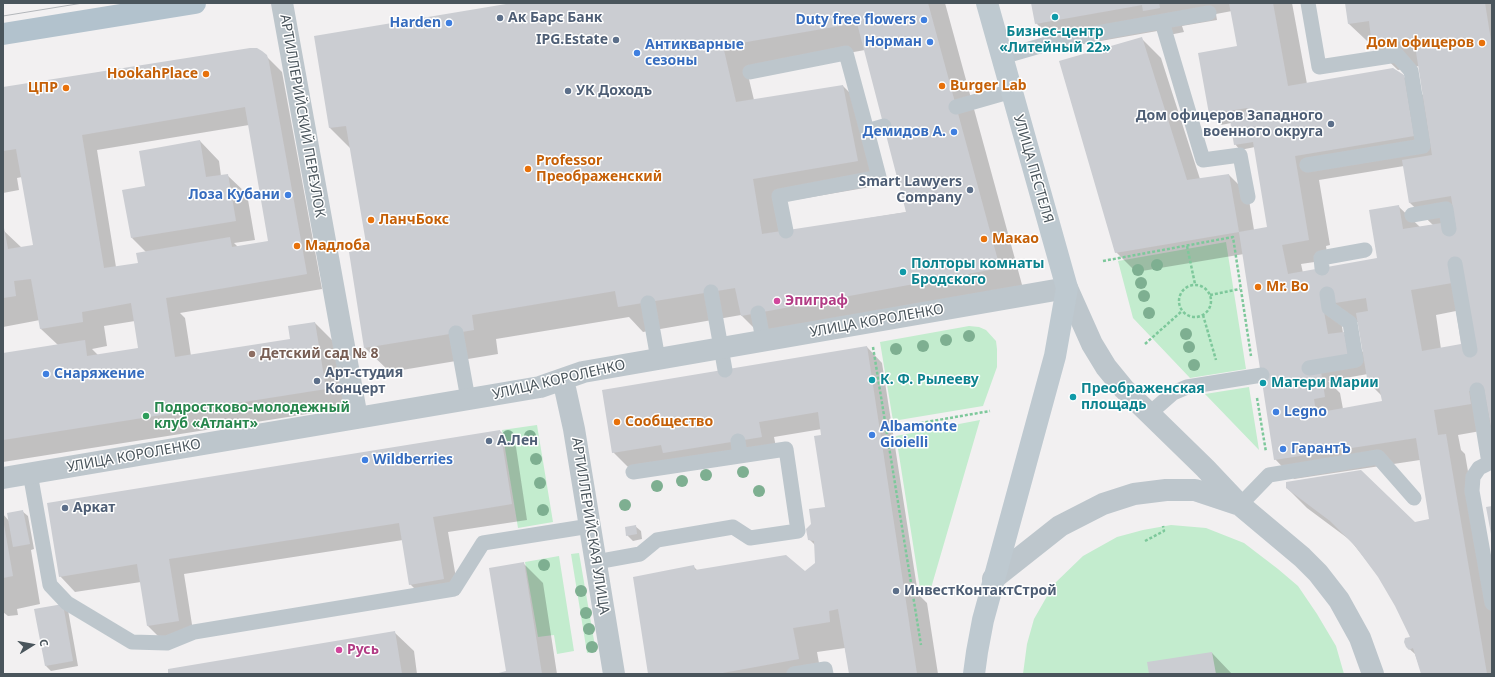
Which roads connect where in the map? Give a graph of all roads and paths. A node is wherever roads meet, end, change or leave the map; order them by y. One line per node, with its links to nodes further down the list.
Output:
1 (195, 3): 7 (main road)
2 (282, 3): 50 (street, АРТИЛЛЕРИЙСКИЙ ПЕРЕУЛОК)
3 (987, 3): 8 (street, УЛИЦА ПЕСТЕЛЯ)
4 (1308, 3): 14 (lane)
5 (1209, 13): 6 (lane)
6 (1162, 22): 8 (lane); 15 (lane)
7 (3, 34)
8 (1002, 57): 10 (street, УЛИЦА ПЕСТЕЛЯ)
9 (750, 72): 13 (lane)
10 (1012, 91): 11 (lane); 25 (street, УЛИЦА ПЕСТЕЛЯ)
11 (956, 107)
12 (884, 126): 13 (lane)
13 (867, 131): 18 (lane)
14 (1307, 165)
15 (1248, 197)
16 (1412, 215): 17 (lane)
17 (1449, 229)
18 (786, 231)
19 (1187, 246): 21 (path); 24 (path); 26 (path)
20 (1365, 250): 23 (lane)
21 (1103, 261)
22 (1455, 264): 39 (lane)
23 (1322, 268)
24 (1195, 284): 29 (path); 31 (path)
25 (1067, 288): 35 (street, УЛИЦА КОРОЛЕНКО); 49 (street); 65 (street)
26 (1240, 289): 29 (path); 43 (path)
27 (711, 292): 38 (lane)
28 (1327, 294): 41 (lane)
29 (1210, 295): 33 (path)
30 (648, 302): 40 (lane)
31 (1182, 311): 33 (path); 37 (path)
32 (758, 313): 35 (lane)
33 (1203, 315): 45 (path)
34 (456, 333): 47 (lane)
35 (763, 340): 38 (street, УЛИЦА КОРОЛЕНКО)
36 (873, 344): 51 (path)
37 (1145, 344)
38 (721, 348): 40 (street, УЛИЦА КОРОЛЕНКО); 42 (lane)
39 (1470, 350)
40 (658, 359): 44 (street, УЛИЦА КОРОЛЕНКО)
41 (1309, 368)
42 (725, 370)
43 (1258, 376): 45 (lane); 57 (path)
44 (563, 379): 47 (street, УЛИЦА КОРОЛЕНКО); 61 (street, АРТИЛЛЕРИЙСКАЯ УЛИЦА)
45 (1222, 382): 49 (lane)
46 (1477, 390): 54 (lane)
47 (468, 399): 50 (street, УЛИЦА КОРОЛЕНКО)
48 (990, 411): 51 (path)
49 (1149, 414): 60 (street)
50 (357, 418): 56 (street, УЛИЦА КОРОЛЕНКО)
51 (886, 429): 67 (path)
52 (738, 441): 53 (lane)
53 (740, 456): 55 (lane); 64 (lane)
54 (1491, 463): 66 (lane)
55 (633, 472)
56 (30, 473): 58 (street, УЛИЦА КОРОЛЕНКО); 61 (lane)
57 (1269, 475): 59 (lane); 60 (lane)
58 (3, 478)
59 (1414, 498)
60 (1240, 505): 65 (street); 72 (street)
61 (590, 526): 64 (street, АРТИЛЛЕРИЙСКАЯ УЛИЦА)
62 (1163, 526): 63 (path)
63 (1145, 541)
64 (596, 562): 68 (street, АРТИЛЛЕРИЙСКАЯ УЛИЦА)
65 (993, 578): 71 (street)
66 (1492, 603)
67 (921, 645)
68 (614, 674)
69 (794, 674): 70 (lane)
70 (826, 674)
71 (974, 674)
72 (1373, 674)

